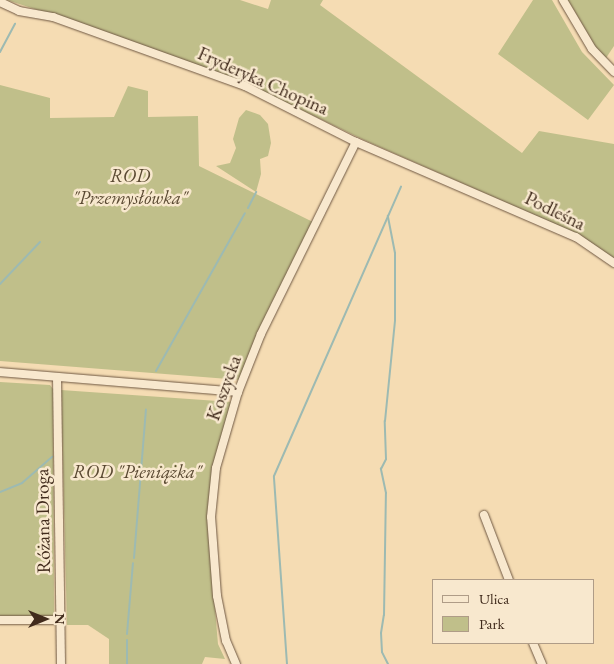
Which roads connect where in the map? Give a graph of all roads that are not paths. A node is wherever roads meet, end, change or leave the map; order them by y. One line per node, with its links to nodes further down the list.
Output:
1 (563, 0): 3 (street)
2 (0, 2): 4 (street, Fryderyka Chopina)
3 (614, 72)
4 (356, 142): 5 (street, Fryderyka Chopina); 9 (street, Koszycka)
5 (507, 206): 6 (street, Podleśna)
6 (614, 263)
7 (0, 372): 8 (street)
8 (57, 377): 9 (street); 13 (street, Różana Droga)
9 (238, 392): 17 (street, Koszycka)
10 (484, 515): 11 (street)
11 (509, 579)
12 (0, 620): 13 (street)
13 (60, 620): 16 (street, Różana Droga)
14 (533, 644): 15 (street)
15 (538, 663)
16 (61, 664)
17 (236, 664)

